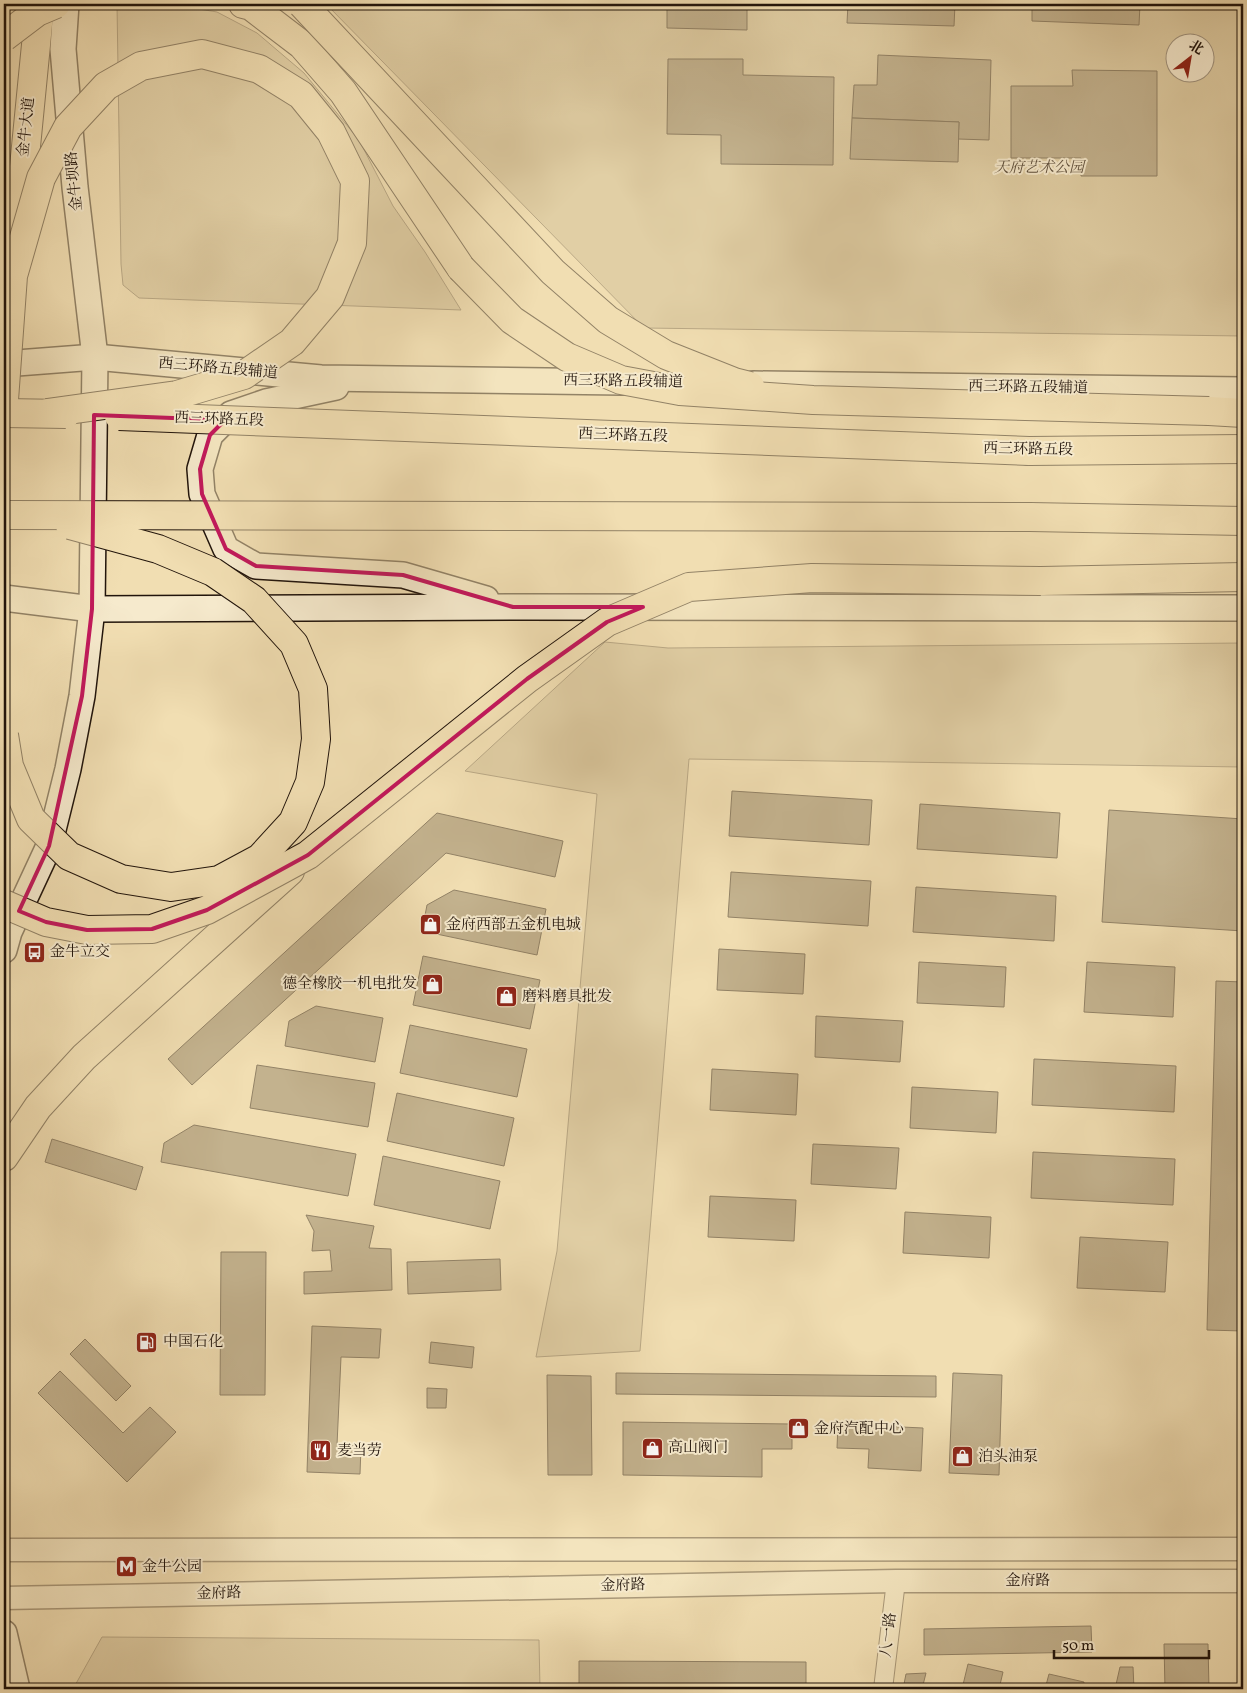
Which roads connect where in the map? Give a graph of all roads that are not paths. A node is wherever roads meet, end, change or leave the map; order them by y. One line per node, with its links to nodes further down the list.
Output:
1 (40, 4): 7 (highway, 金牛大道, bridge)
2 (56, 4): 6 (highway, bridge)
3 (66, 4): 8 (main road, 金牛坝路)
4 (243, 4): 13 (highway, bridge)
5 (302, 4): 13 (highway, bridge)
6 (4, 37)
7 (13, 276): 12 (highway, 金牛大道, bridge); 15 (highway, bridge)
8 (95, 357): 9 (main road, 西三环路五段辅道); 10 (main road, 西三环路五段辅道); 25 (main road, 金牛坝路)
9 (4, 364)
10 (373, 379): 11 (main road, 西三环路五段辅道); 23 (main road)
11 (1243, 390)
12 (4, 400)
13 (813, 400): 16 (highway, bridge)
14 (4, 413): 15 (highway, 西三环路五段, bridge)
15 (47, 413): 17 (highway, 西三环路五段, bridge)
16 (1243, 414)
17 (1243, 449)
18 (4, 515): 19 (highway, bridge)
19 (34, 515): 20 (highway, bridge); 26 (highway, bridge)
20 (1243, 520)
21 (1243, 577): 27 (highway, bridge)
22 (4, 598): 25 (main road)
23 (512, 606): 24 (main road); 25 (main road)
24 (1243, 608)
25 (92, 610): 29 (main road, 金牛坝路)
26 (4, 735)
27 (308, 855): 28 (highway, bridge); 30 (highway, bridge)
28 (4, 904)
29 (4, 950)
30 (4, 1157)
31 (1243, 1549): 32 (street)
32 (4, 1550)
33 (896, 1581): 34 (street, 金府路); 35 (street, 金府路); 38 (street, 八一路)
34 (1243, 1581)
35 (4, 1598)
36 (4, 1633): 37 (main road)
37 (17, 1689)
38 (883, 1689)

